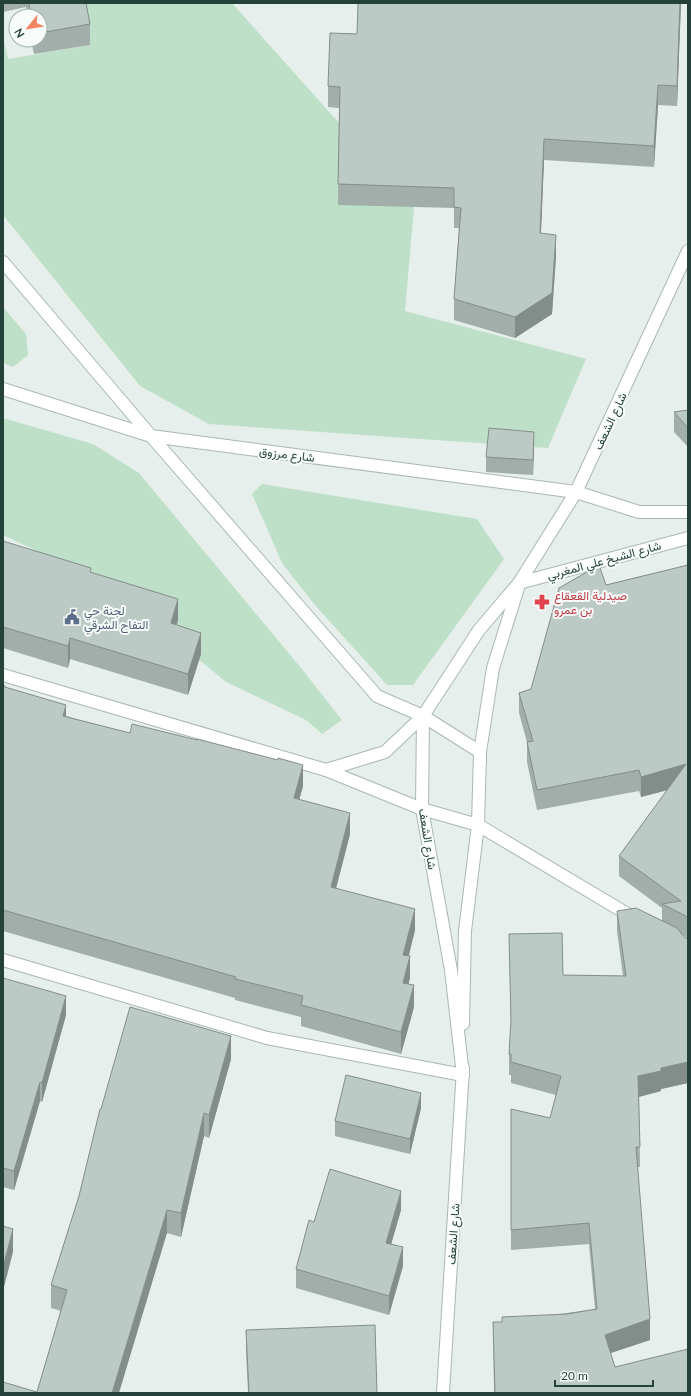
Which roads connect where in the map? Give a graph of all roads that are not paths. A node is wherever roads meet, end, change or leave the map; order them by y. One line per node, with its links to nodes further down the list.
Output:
1 (688, 251): 5 (street, شارع الشعف)
2 (3, 262): 4 (street)
3 (3, 389): 4 (street, شارع مرزوق)
4 (151, 436): 5 (street, شارع مرزوق); 10 (street)
5 (576, 492): 6 (street); 8 (street, شارع الشعف)
6 (688, 512)
7 (688, 538): 8 (street, شارع الشيخ علي المغربي)
8 (519, 583): 10 (street, شارع الشعف); 11 (street, شارع الشعف)
9 (3, 675): 12 (street)
10 (423, 716): 11 (street); 12 (street); 13 (street, شارع الشعف)
11 (480, 752): 14 (street, شارع الشعف)
12 (326, 770): 13 (street)
13 (422, 809): 14 (street); 17 (street, شارع الشعف)
14 (478, 825): 15 (street); 17 (street, شارع الشعف)
15 (647, 925)
16 (3, 960): 17 (street)
17 (463, 1075): 18 (street, شارع الشعف)
18 (443, 1393)

